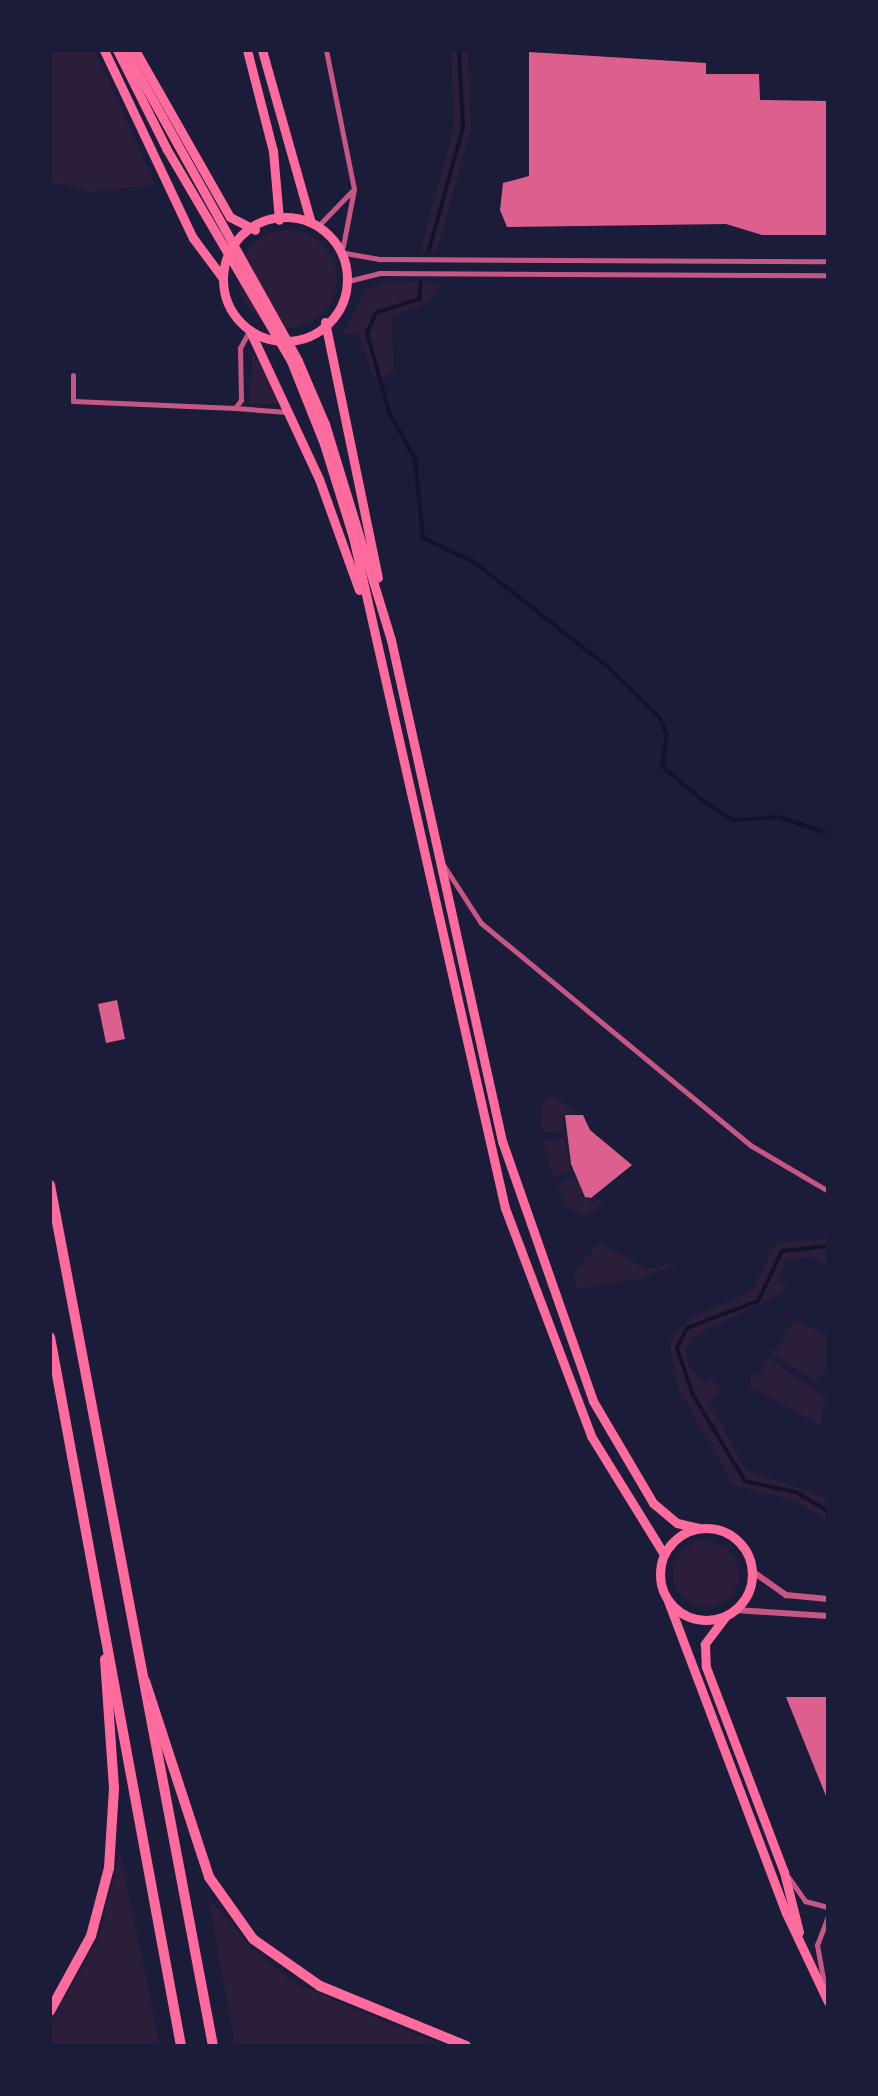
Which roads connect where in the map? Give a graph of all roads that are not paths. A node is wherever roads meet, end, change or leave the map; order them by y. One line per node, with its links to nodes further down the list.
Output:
1 (104, 50): 16 (main road)
2 (118, 50): 11 (main road)
3 (125, 50): 11 (main road)
4 (135, 50): 12 (main road)
5 (262, 50): 10 (main road)
6 (326, 50): 8 (street)
7 (248, 52): 9 (main road)
8 (354, 189): 10 (street); 13 (street)
9 (279, 220): 10 (main road); 12 (main road)
10 (315, 222): 13 (main road)
11 (220, 227): 20 (main road)
12 (255, 230): 16 (main road)
13 (344, 250): 14 (street); 17 (main road)
14 (828, 261)
15 (828, 275): 17 (street)
16 (222, 278): 19 (main road)
17 (348, 282): 18 (main road)
18 (325, 322): 19 (main road); 24 (main road)
19 (250, 331): 22 (street); 23 (main road)
20 (295, 360): 24 (main road); 25 (main road)
21 (73, 375): 22 (street)
22 (236, 408): 23 (street)
23 (291, 413): 25 (main road)
24 (391, 640): 26 (main road)
25 (376, 644): 31 (main road)
26 (443, 864): 28 (street); 30 (main road)
27 (50, 1185): 39 (highway)
28 (828, 1191)
29 (50, 1337): 38 (highway)
30 (698, 1528): 31 (main road); 32 (main road)
31 (664, 1554): 34 (main road)
32 (752, 1571): 33 (street); 35 (main road)
33 (828, 1599)
34 (668, 1601): 36 (main road); 43 (main road)
35 (735, 1610): 36 (main road); 37 (street)
36 (725, 1616): 40 (main road)
37 (828, 1616)
38 (106, 1638): 45 (highway); 46 (highway)
39 (139, 1668): 47 (highway); 48 (highway)
40 (784, 1872): 41 (street); 43 (main road)
41 (828, 1907)
42 (828, 1917): 44 (street)
43 (799, 1934): 44 (main road)
44 (828, 2002)
45 (50, 2011)
46 (181, 2046)
47 (213, 2046)
48 (466, 2046)

